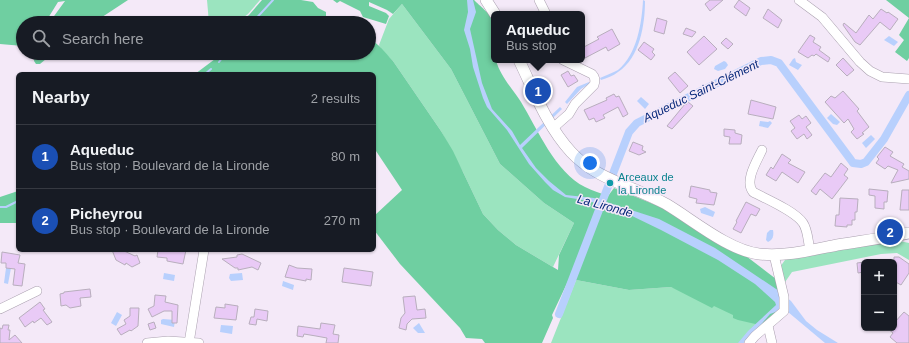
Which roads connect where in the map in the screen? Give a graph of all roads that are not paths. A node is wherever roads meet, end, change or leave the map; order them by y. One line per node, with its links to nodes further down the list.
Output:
1 (486, 0): 4 (street)
2 (539, 0): 5 (street)
3 (798, 0): 8 (street)
4 (493, 11)
5 (544, 11)
6 (520, 63): 9 (street)
7 (569, 63): 9 (street)
8 (909, 79)
9 (552, 128): 16 (street)
10 (762, 150): 14 (street)
11 (909, 233): 12 (street)
12 (897, 235): 13 (street); 14 (street)
13 (909, 238)
14 (810, 250): 16 (street)
15 (204, 252): 20 (street)
16 (774, 255): 19 (street)
17 (37, 291): 18 (street)
18 (0, 309)
19 (768, 326): 23 (street); 24 (street)
20 (189, 342): 21 (street); 22 (street)
21 (147, 343)
22 (199, 343)
23 (749, 343)
24 (772, 343)

